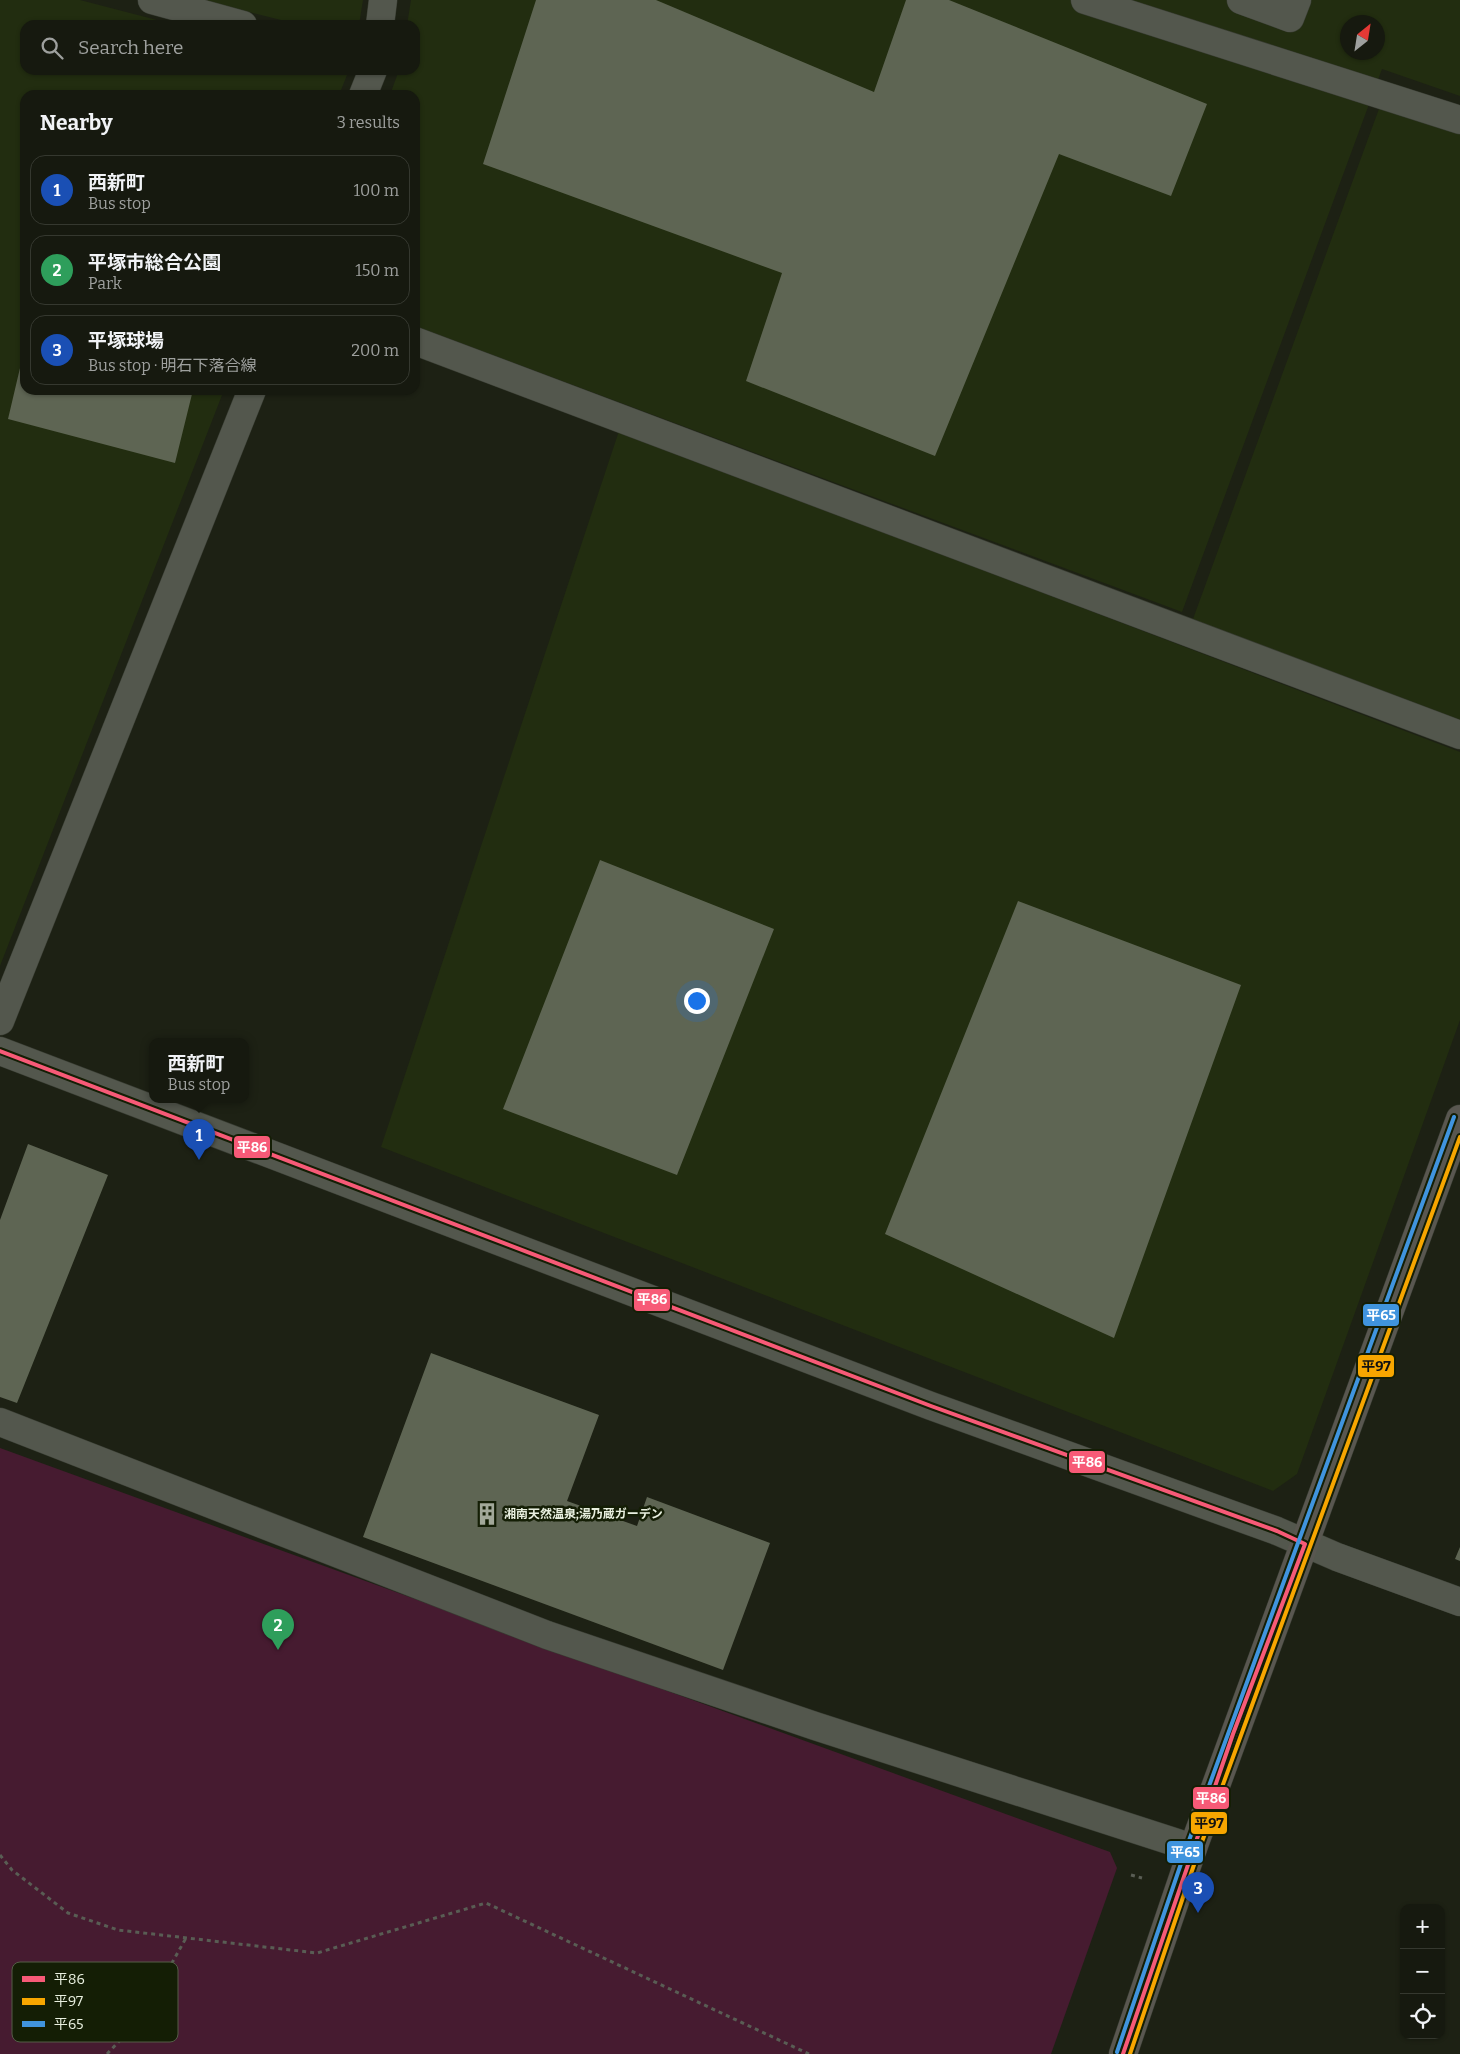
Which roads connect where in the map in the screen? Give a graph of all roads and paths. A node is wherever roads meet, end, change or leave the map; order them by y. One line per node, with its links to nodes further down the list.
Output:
1 (152, 0): 6 (street)
2 (383, 0): 7 (street)
3 (1085, 0): 10 (street)
4 (1241, 0): 5 (street)
5 (1297, 0)
6 (225, 20)
7 (381, 20)
8 (371, 75): 9 (street)
9 (366, 90)
10 (1460, 120)
11 (420, 343): 13 (street)
12 (250, 395): 14 (street)
13 (1460, 735)
14 (0, 1021)
15 (0, 1051): 18 (street)
16 (1459, 1127): 18 (main road)
17 (0, 1422): 20 (street)
18 (1305, 1544): 19 (street); 20 (main road)
19 (1460, 1602)
20 (1193, 1848): 29 (main road)
21 (0, 1855): 24 (path)
22 (1131, 1875): 23 (path)
23 (1142, 1878)
24 (186, 1938): 25 (path); 28 (path)
25 (172, 1962)
26 (118, 2042): 27 (path)
27 (107, 2054)
28 (810, 2054)
29 (1123, 2054)

